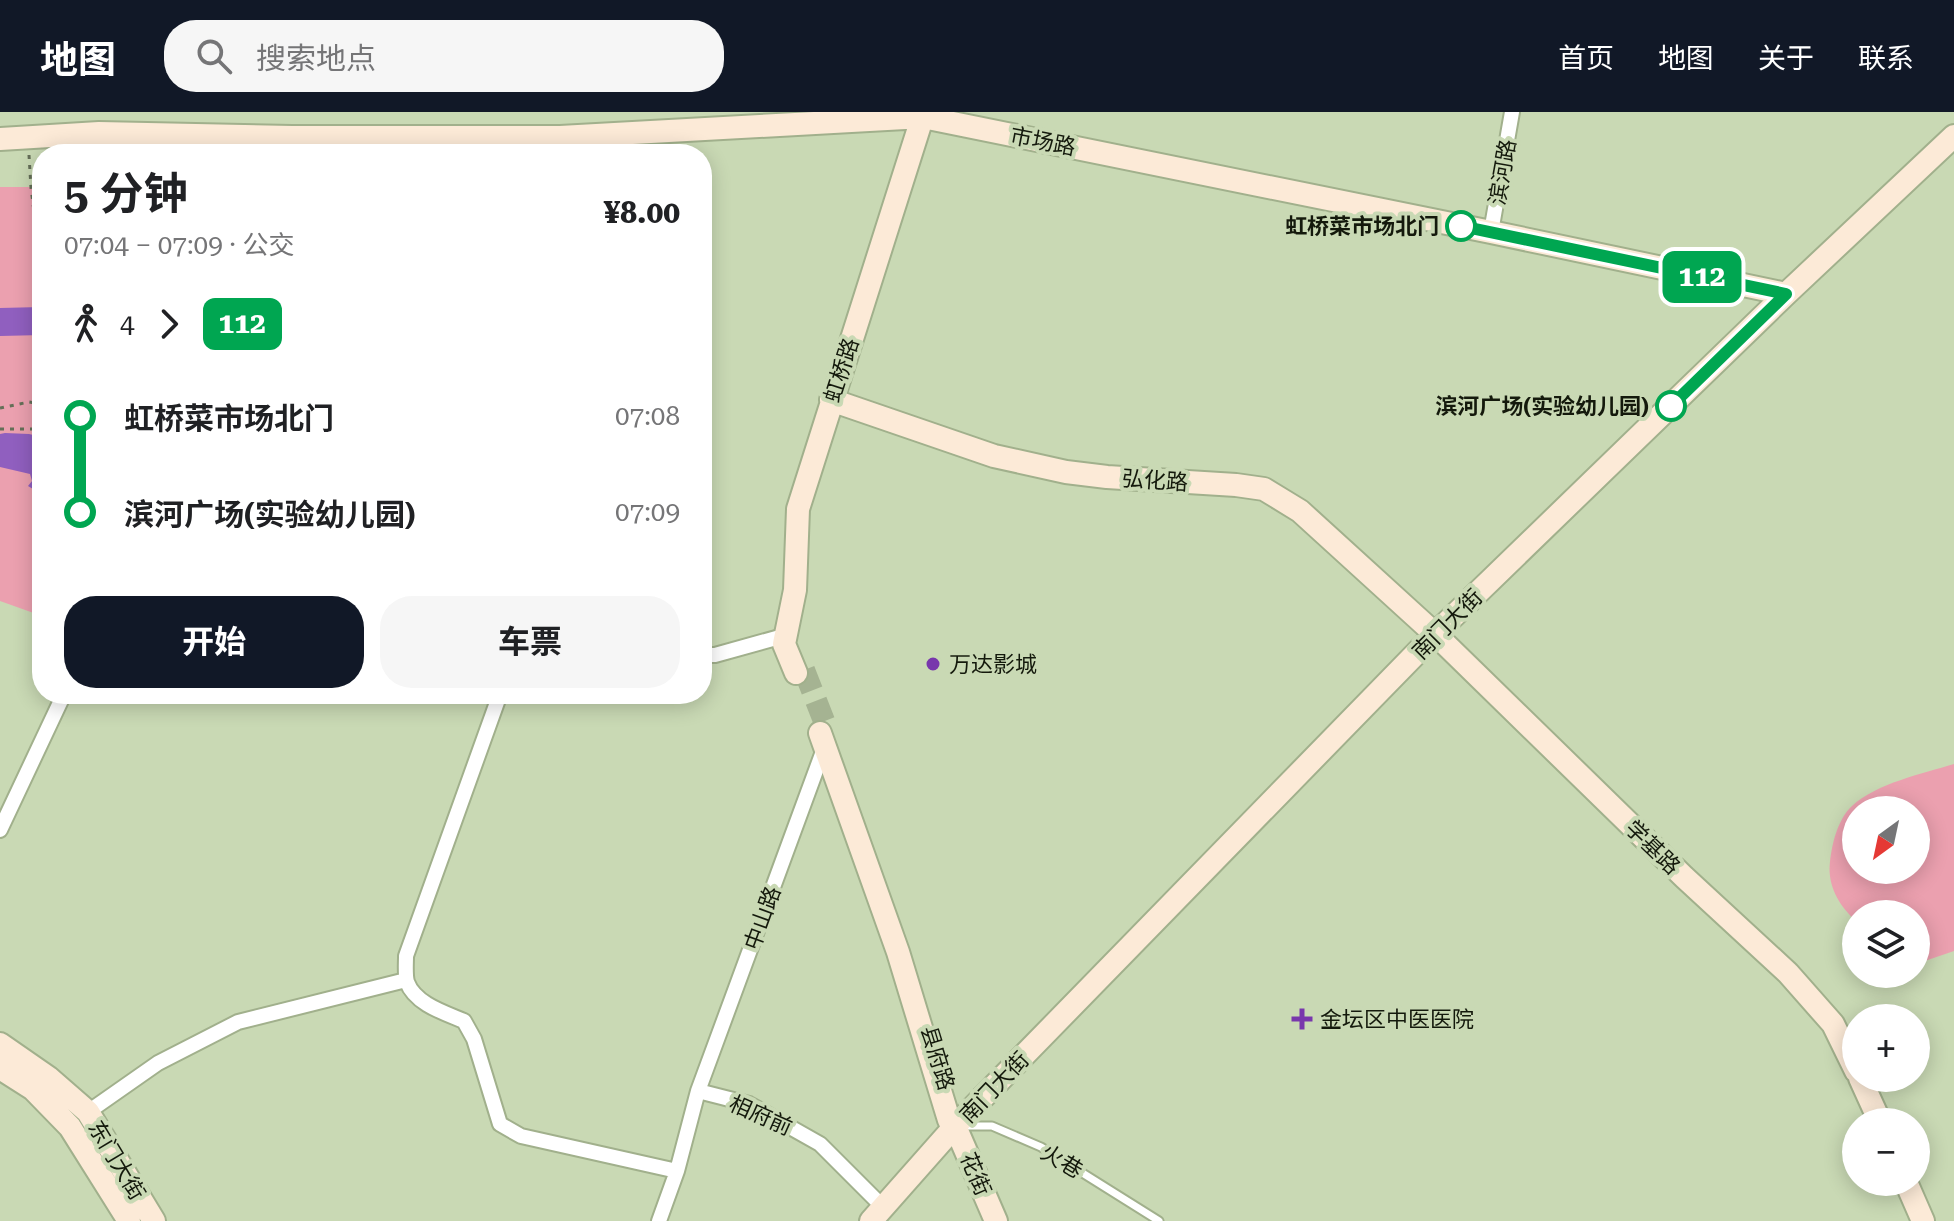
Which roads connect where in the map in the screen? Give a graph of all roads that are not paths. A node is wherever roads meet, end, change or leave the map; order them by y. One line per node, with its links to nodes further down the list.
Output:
1 (1512, 112): 5 (street, 滨河路)
2 (923, 114): 4 (street, 市场路); 5 (street, 市场路); 7 (street, 虹桥路)
3 (1954, 136): 6 (street, 南门大街)
4 (0, 139)
5 (1491, 232): 6 (street, 市场路)
6 (1786, 294): 8 (street, 南门大街)
7 (831, 400): 8 (street, 弘化路); 9 (street, 虹桥路)
8 (1435, 634): 17 (street, 学基路); 22 (street, 南门大街)
9 (787, 635): 10 (street); 11 (street)
10 (712, 655)
11 (800, 672)
12 (59, 704): 15 (street)
13 (496, 704): 16 (street)
14 (824, 737): 20 (street, 中山路); 22 (street, 县府路)
15 (0, 830)
16 (406, 980): 21 (street); 23 (street)
17 (1842, 1042)
18 (0, 1044): 21 (street, 东门大街)
19 (0, 1068): 26 (street, 东门大街)
20 (698, 1091): 23 (street, 相府前); 25 (street, 相府前)
21 (88, 1112): 27 (street, 东门大街)
22 (955, 1126): 25 (street, 南门大街); 29 (street, 花街); 30 (lane, 火巷)
23 (677, 1171): 28 (street, 相府前)
24 (1912, 1196): 31 (street)
25 (877, 1214)
26 (129, 1221)
27 (154, 1221)
28 (659, 1221)
29 (996, 1221)
30 (1159, 1221)
31 (1923, 1221)

